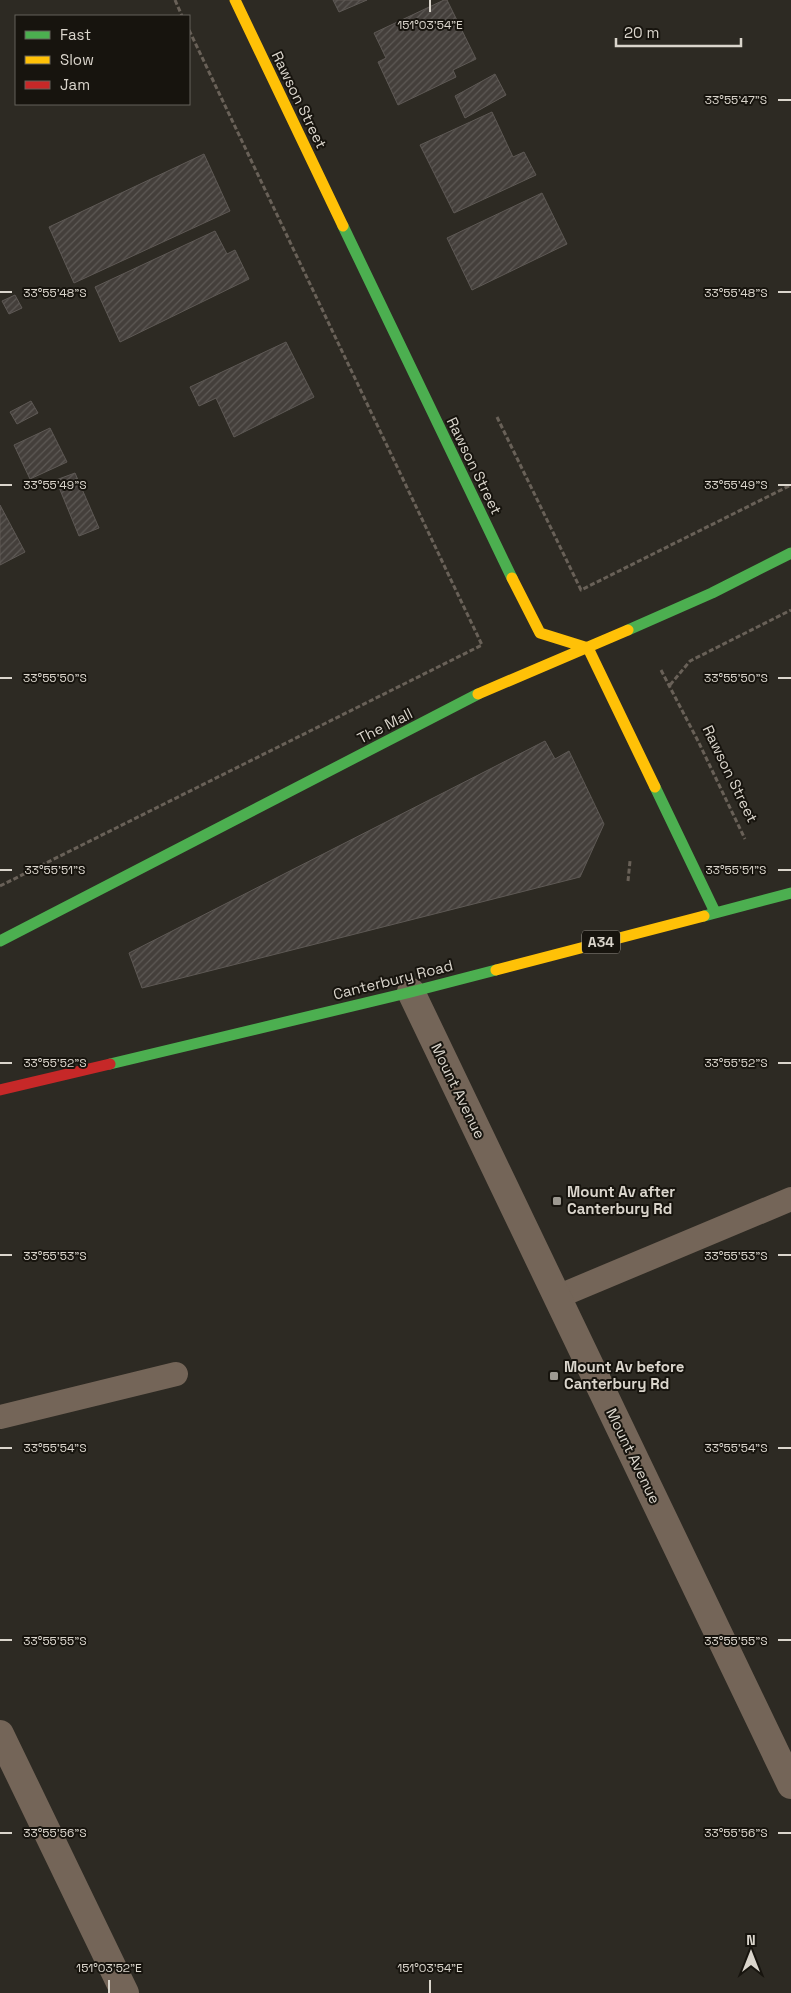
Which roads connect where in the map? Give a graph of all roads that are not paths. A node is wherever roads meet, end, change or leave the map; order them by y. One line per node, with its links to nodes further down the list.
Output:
1 (235, 0): 3 (main road, Rawson Street)
2 (791, 553): 3 (main road, The Mall)
3 (588, 648): 5 (main road); 6 (main road, The Mall)
4 (791, 893): 5 (main road, Canterbury Road / A34)
5 (715, 912): 7 (main road, Canterbury Road / A34)
6 (0, 941)
7 (410, 992): 8 (main road, Canterbury Road / A34); 10 (street, Mount Avenue)
8 (0, 1090)
9 (791, 1199): 10 (lane)
10 (557, 1297): 14 (street, Mount Avenue)
11 (176, 1374): 12 (lane)
12 (0, 1417)
13 (0, 1734): 15 (street)
14 (791, 1785)
15 (125, 1993)

